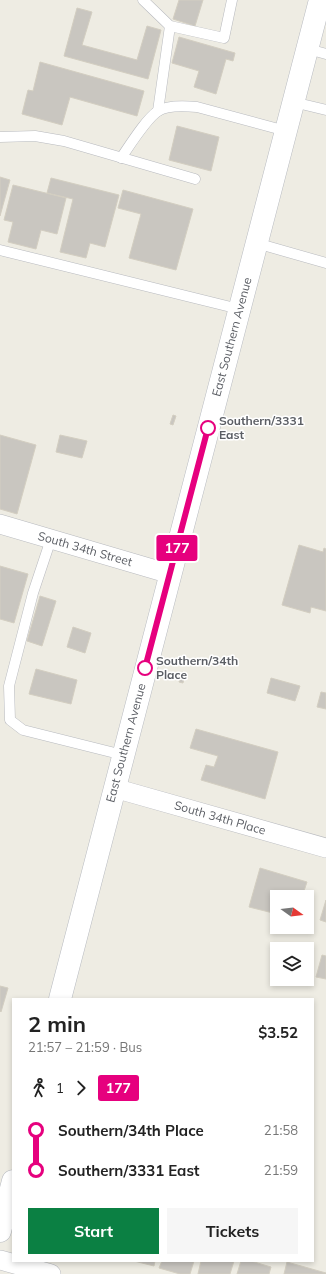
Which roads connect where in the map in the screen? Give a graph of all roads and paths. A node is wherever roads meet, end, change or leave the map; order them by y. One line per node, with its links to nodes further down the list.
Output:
1 (143, 0): 4 (lane)
2 (232, 0): 4 (lane)
3 (320, 0): 5 (main road, East Southern Avenue)
4 (170, 26): 8 (lane)
5 (317, 51): 6 (main road, East Southern Avenue)
6 (293, 102): 7 (lane); 9 (main road, East Southern Avenue)
7 (326, 110)
8 (158, 111): 9 (lane); 11 (lane)
9 (286, 131): 13 (main road, East Southern Avenue)
10 (0, 137): 11 (lane)
11 (121, 158): 12 (lane)
12 (195, 179)
13 (256, 243): 15 (lane); 16 (main road, East Southern Avenue)
14 (0, 250): 16 (lane)
15 (326, 263)
16 (239, 309): 19 (main road, East Southern Avenue)
17 (0, 524): 18 (street, South 34th Street)
18 (51, 539): 19 (street, South 34th Street); 20 (lane)
19 (170, 574): 20 (main road, East Southern Avenue)
20 (122, 754): 21 (main road, East Southern Avenue)
21 (114, 788): 22 (street, South 34th Place); 23 (main road, East Southern Avenue)
22 (326, 848)
23 (60, 998)
24 (12, 1184): 25 (main road)
25 (1, 1220)
26 (0, 1260): 27 (street)
27 (51, 1274)

